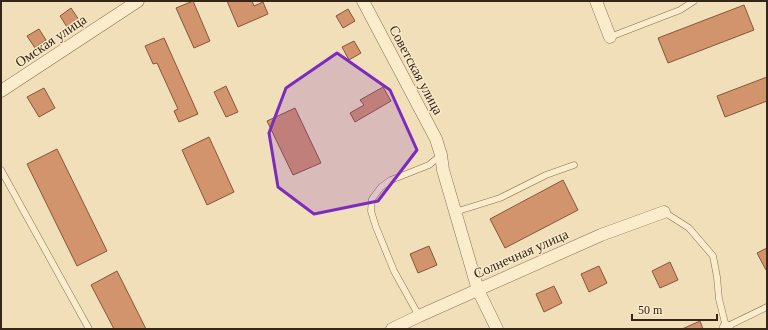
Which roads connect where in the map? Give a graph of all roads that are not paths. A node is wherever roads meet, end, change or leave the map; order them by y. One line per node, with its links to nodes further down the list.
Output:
1 (138, 1): 6 (street, Омская улица)
2 (363, 1): 7 (street, Советская улица)
3 (596, 1): 5 (street)
4 (694, 1): 5 (lane)
5 (610, 37)
6 (1, 91)
7 (441, 155): 10 (street, Советская улица); 14 (lane)
8 (574, 165): 10 (lane)
9 (1, 170): 16 (lane)
10 (455, 212): 12 (street, Советская улица)
11 (664, 212): 12 (street, Солнечная улица); 15 (lane)
12 (478, 290): 14 (street, Солнечная улица); 18 (street, Советская улица)
13 (767, 306): 15 (lane)
14 (419, 316): 17 (street, Солнечная улица)
15 (727, 328)
16 (90, 329)
17 (392, 329)
18 (497, 329)

